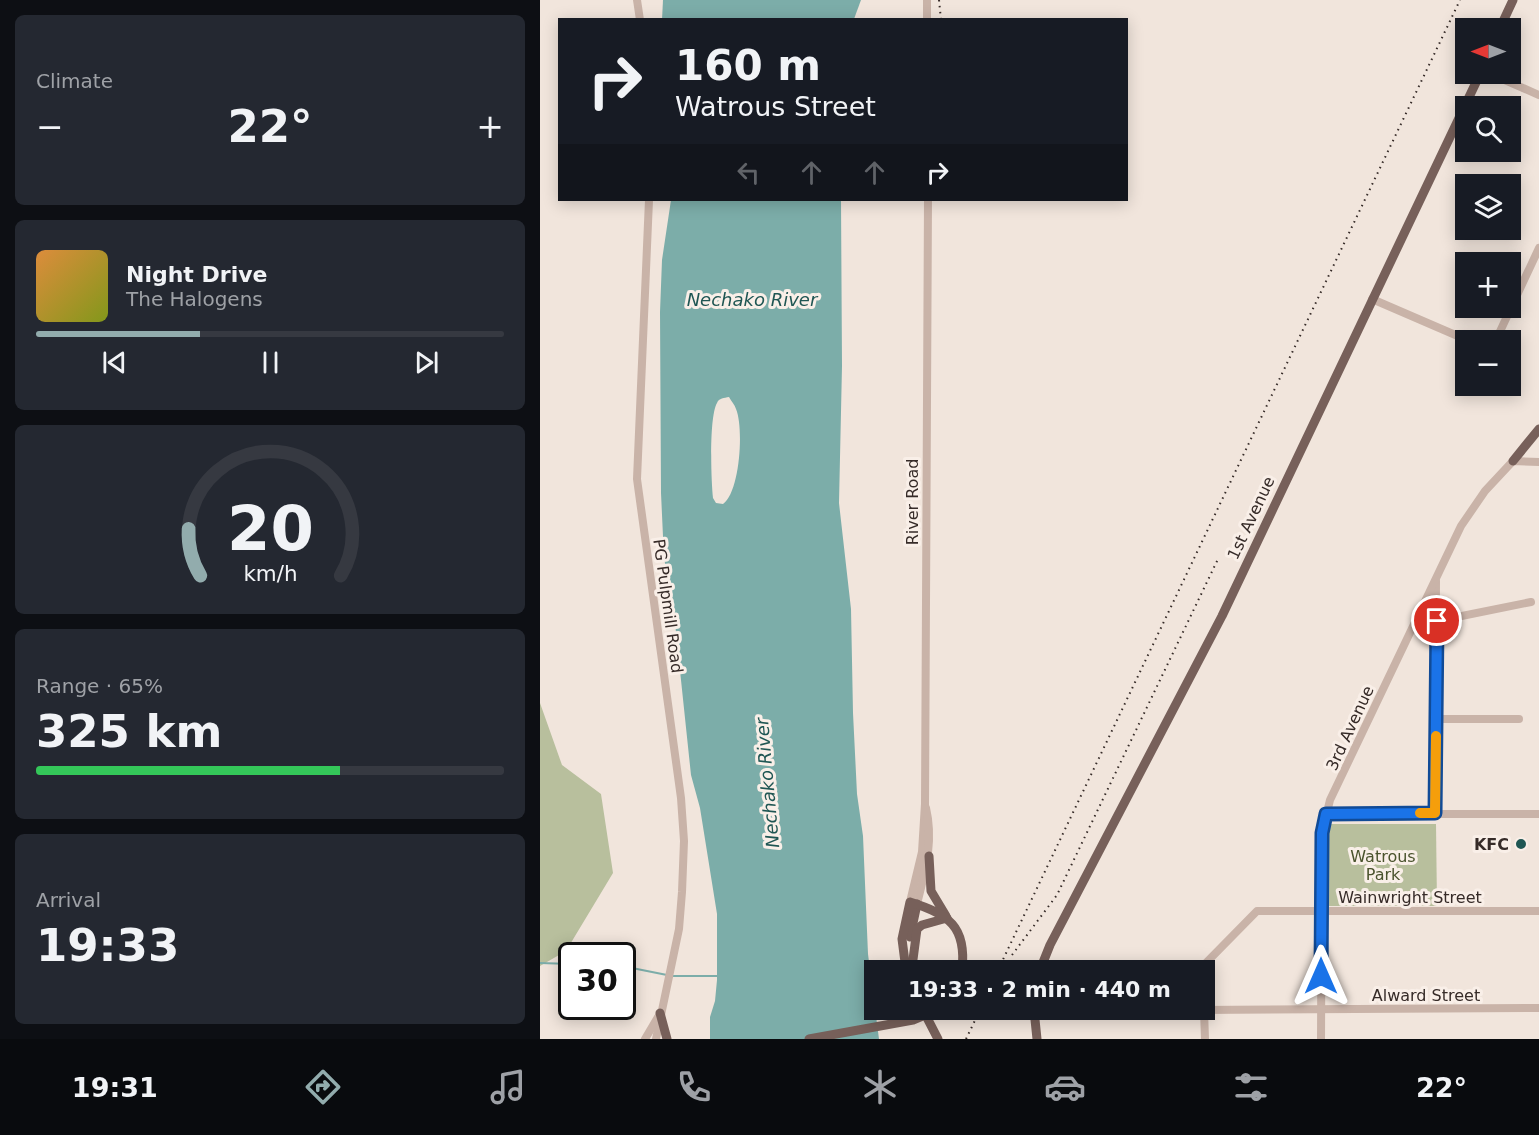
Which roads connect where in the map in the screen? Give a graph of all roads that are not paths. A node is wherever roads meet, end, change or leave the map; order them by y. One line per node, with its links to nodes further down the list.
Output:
1 (637, 0): 4 (street)
2 (927, 0): 5 (street)
3 (1513, 0): 6 (main road)
4 (640, 18)
5 (927, 18)
6 (1505, 18)
7 (1475, 84): 13 (main road, 1st Avenue)
8 (1513, 84): 9 (street)
9 (1539, 96)
10 (649, 201): 41 (street, PG Pulpmill Road)
11 (928, 201): 24 (street, River Road)
12 (1539, 248): 14 (street)
13 (1372, 299): 15 (street); 36 (main road, 1st Avenue)
14 (1501, 330)
15 (1455, 335)
16 (1539, 429): 17 (main road)
17 (1513, 461): 18 (street); 19 (street, 3rd Avenue)
18 (1539, 462)
19 (1436, 578): 21 (street); 26 (street, 3rd Avenue)
20 (1531, 602): 21 (street)
21 (1437, 621): 23 (street)
22 (1520, 718): 23 (street)
23 (1436, 719): 25 (street)
24 (925, 804): 28 (street, River Road); 29 (street, River Road)
25 (1435, 813): 26 (street); 27 (street)
26 (1326, 814): 30 (street, 3rd Avenue)
27 (1539, 814)
28 (929, 856): 29 (street, River Road); 32 (main road)
29 (913, 903): 32 (main road); 33 (main road, River Road)
30 (1321, 911): 31 (street, Wainwright Street); 37 (street, Wainwright Street); 39 (street, 3rd Avenue)
31 (1539, 911)
32 (948, 918): 34 (main road); 35 (main road)
33 (910, 960)
34 (912, 960)
35 (962, 960)
36 (1044, 960)
37 (1209, 960)
38 (1539, 1008): 39 (street, Alward Street)
39 (1321, 1009): 40 (street, Alward Street); 53 (street, 3rd Avenue)
40 (1215, 1010)
41 (660, 1013): 46 (street); 47 (street); 48 (main road)
42 (913, 1020): 49 (main road)
43 (928, 1020): 50 (main road, bridge)
44 (1035, 1020): 51 (main road)
45 (1204, 1020): 52 (street)
46 (645, 1039)
47 (656, 1039)
48 (667, 1039)
49 (809, 1039)
50 (938, 1039)
51 (1037, 1039)
52 (1205, 1039)
53 (1321, 1039)

